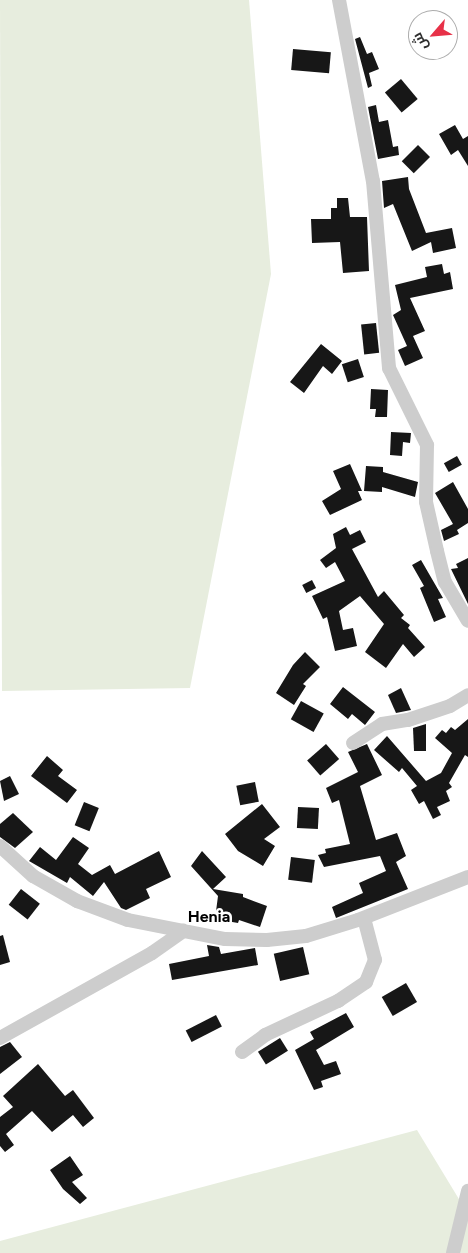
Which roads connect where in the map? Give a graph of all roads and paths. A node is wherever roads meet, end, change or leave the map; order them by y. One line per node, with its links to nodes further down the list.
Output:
1 (339, 0): 2 (street)
2 (468, 621)
3 (468, 696): 4 (street)
4 (353, 743)
5 (0, 846): 8 (street)
6 (468, 878): 7 (street)
7 (364, 918): 8 (street); 10 (street)
8 (184, 931): 9 (street)
9 (0, 1038)
10 (242, 1052)
11 (468, 1191): 12 (street)
12 (453, 1253)

